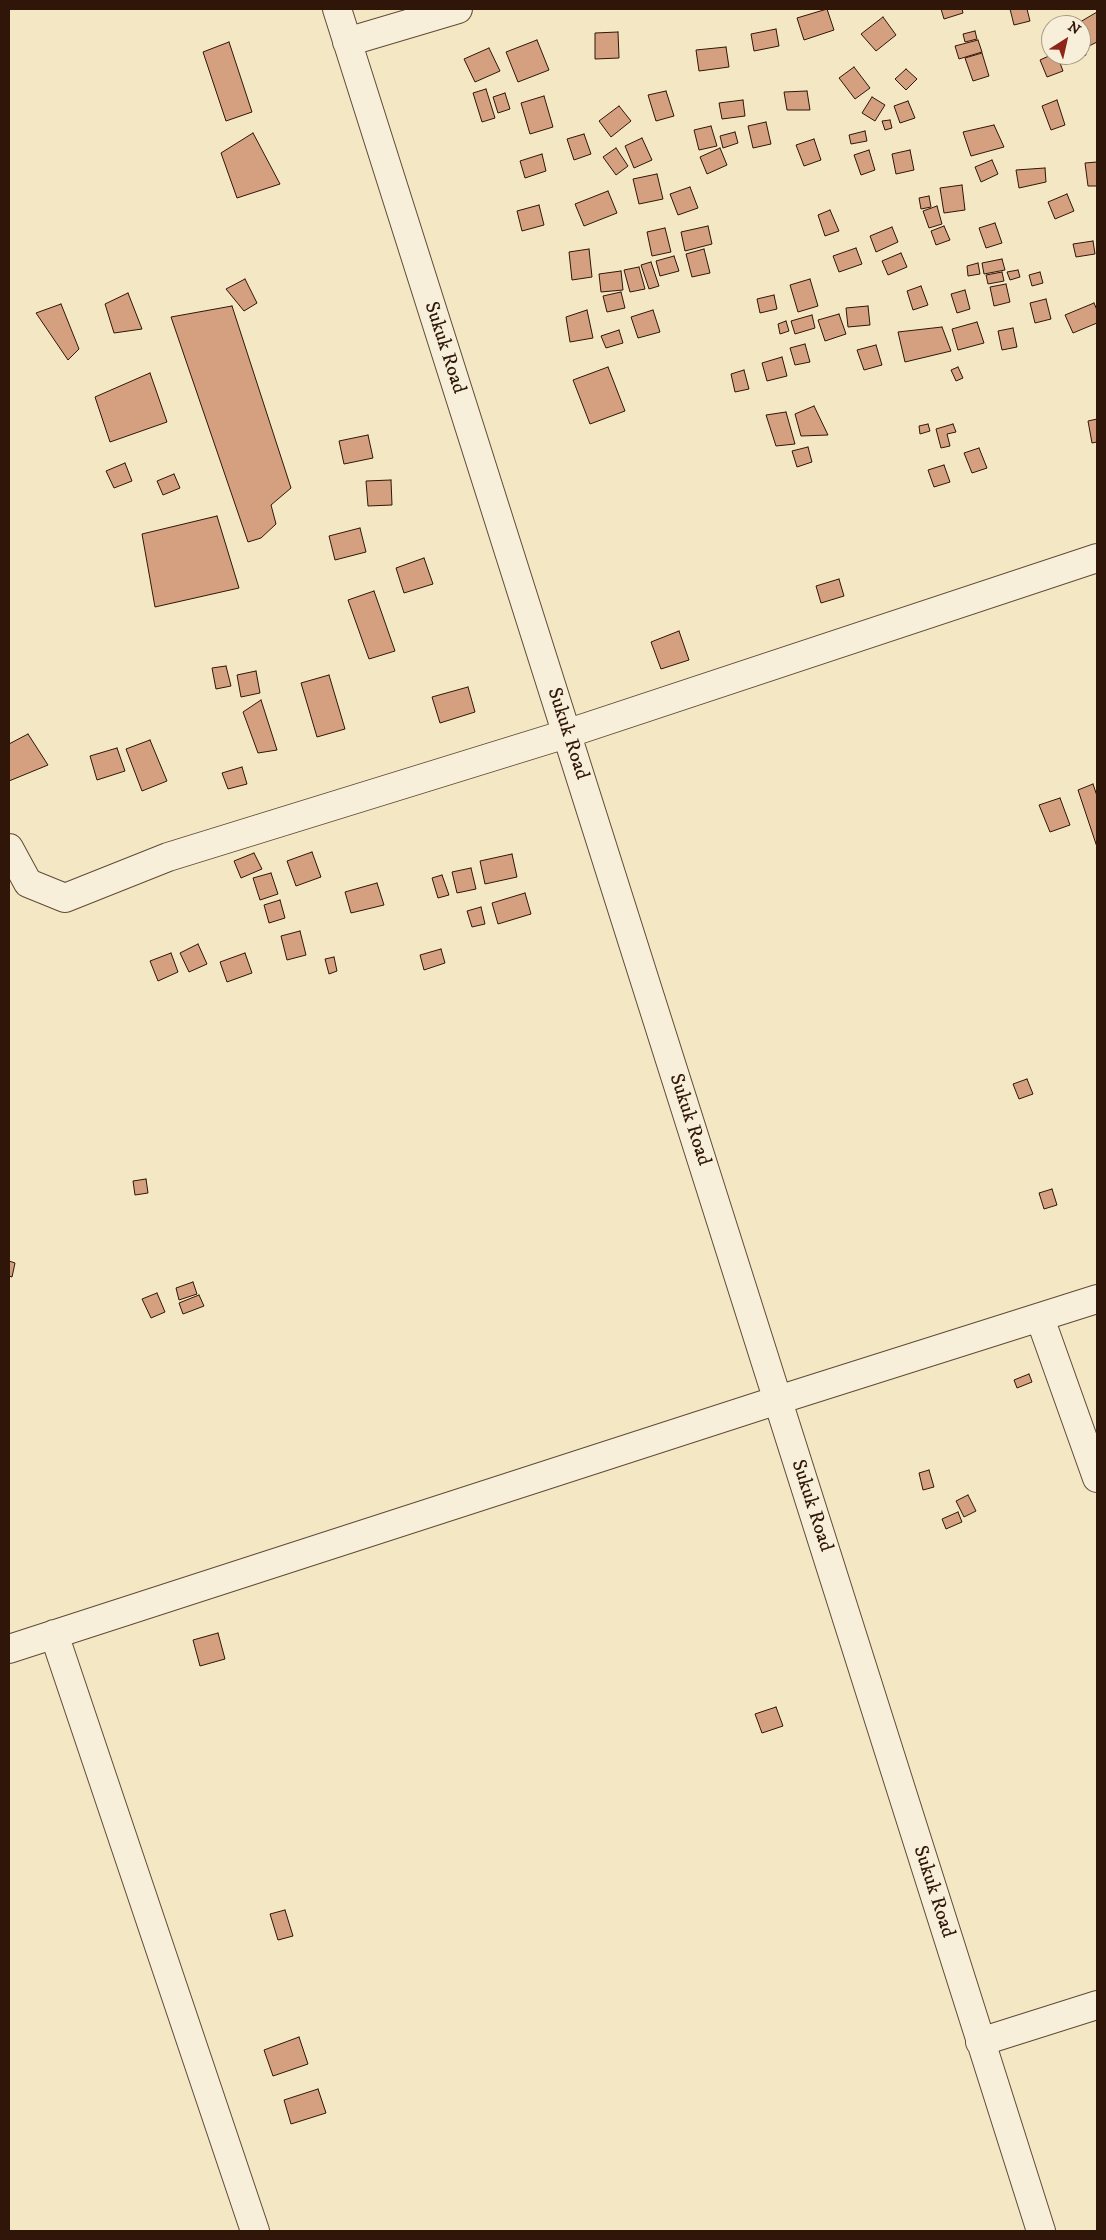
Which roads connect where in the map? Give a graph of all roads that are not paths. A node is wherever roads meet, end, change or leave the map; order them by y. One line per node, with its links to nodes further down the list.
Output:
1 (337, 9): 3 (street, Sukuk Road)
2 (458, 9): 3 (street)
3 (347, 42): 5 (street, Sukuk Road)
4 (1097, 558): 5 (street)
5 (566, 734): 6 (street); 9 (street, Sukuk Road)
6 (9, 848)
7 (1097, 1299): 8 (street)
8 (1040, 1318): 9 (street); 10 (street)
9 (778, 1400): 11 (street); 14 (street, Sukuk Road)
10 (1097, 1478)
11 (54, 1634): 12 (street); 15 (street)
12 (9, 1649)
13 (1097, 2005): 14 (street)
14 (980, 2042): 16 (street, Sukuk Road)
15 (255, 2231)
16 (1041, 2231)

